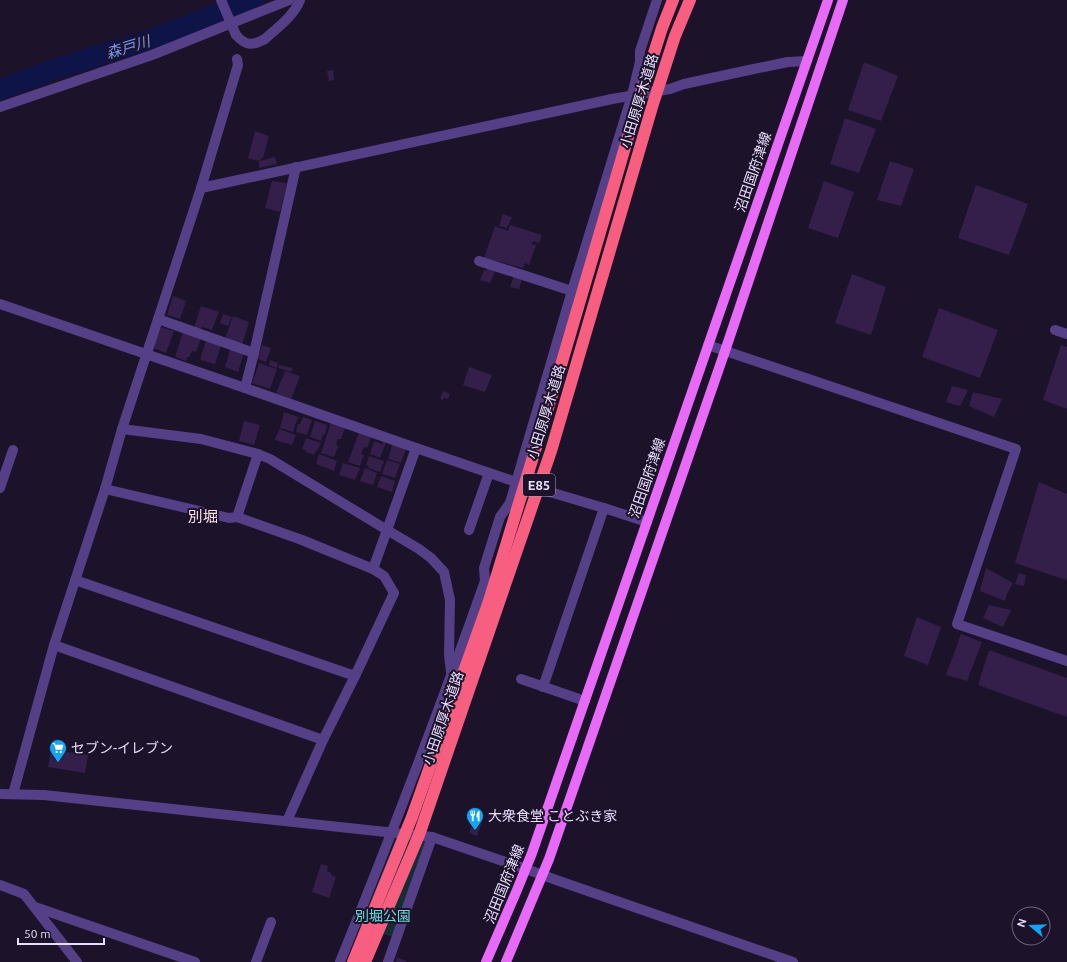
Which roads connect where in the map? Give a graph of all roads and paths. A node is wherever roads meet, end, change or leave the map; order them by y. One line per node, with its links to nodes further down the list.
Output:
1 (221, 0): 3 (street, bridge)
2 (289, 0): 12 (street)
3 (300, 0)
4 (657, 0): 11 (street)
5 (674, 0): 63 (highway, 小田原厚木道路 / E85, bridge)
6 (690, 0): 64 (highway, 小田原厚木道路 / E85, bridge)
7 (828, 0): 10 (main road, 沼田国府津線)
8 (843, 0): 22 (main road)
9 (237, 59): 14 (street)
10 (807, 61): 11 (street); 21 (main road, 沼田国府津線)
11 (632, 95): 13 (street); 16 (street)
12 (0, 107)
13 (296, 167): 14 (street); 23 (street)
14 (200, 188): 18 (street)
15 (479, 261): 16 (street)
16 (572, 291): 31 (street)
17 (0, 304): 24 (street)
18 (158, 320): 23 (street); 24 (street)
19 (1055, 330): 20 (street)
20 (1067, 334)
21 (708, 345): 22 (street); 36 (main road, 沼田国府津線)
22 (725, 351): 42 (street); 55 (main road)
23 (254, 353): 25 (street)
24 (147, 355): 25 (street); 26 (street)
25 (245, 388): 27 (street)
26 (122, 429): 29 (street); 33 (street)
27 (416, 448): 30 (street); 37 (street)
28 (13, 450): 32 (street)
29 (258, 454): 35 (street); 37 (street)
30 (489, 472): 31 (street); 38 (street)
31 (516, 482): 34 (street); 43 (street)
32 (0, 488)
33 (105, 489): 35 (street); 40 (street)
34 (604, 508): 36 (street); 46 (street)
35 (237, 517): 39 (street)
36 (647, 522): 47 (main road, 沼田国府津線)
37 (387, 530): 39 (street); 43 (street)
38 (470, 530)
39 (373, 569): 44 (street)
40 (75, 580): 41 (street); 44 (street)
41 (54, 645): 48 (street); 50 (street)
42 (1067, 661)
43 (451, 674): 52 (street)
44 (355, 676): 48 (street)
45 (521, 679): 46 (street)
46 (543, 687): 47 (street)
47 (585, 701): 54 (main road, 沼田国府津線)
48 (323, 740): 51 (street)
49 (0, 794): 50 (street)
50 (13, 794): 51 (street)
51 (287, 821): 52 (street)
52 (392, 832): 53 (street); 62 (street)
53 (432, 837): 54 (street); 65 (street)
54 (526, 869): 55 (street); 66 (main road, 沼田国府津線)
55 (543, 875): 67 (main road); 68 (street)
56 (0, 885): 57 (street)
57 (35, 907): 59 (street); 60 (street)
58 (271, 922): 61 (street)
59 (77, 962)
60 (195, 962)
61 (256, 962)
62 (340, 962)
63 (353, 962)
64 (365, 962)
65 (388, 962)
66 (486, 962)
67 (506, 962)
68 (792, 962)

